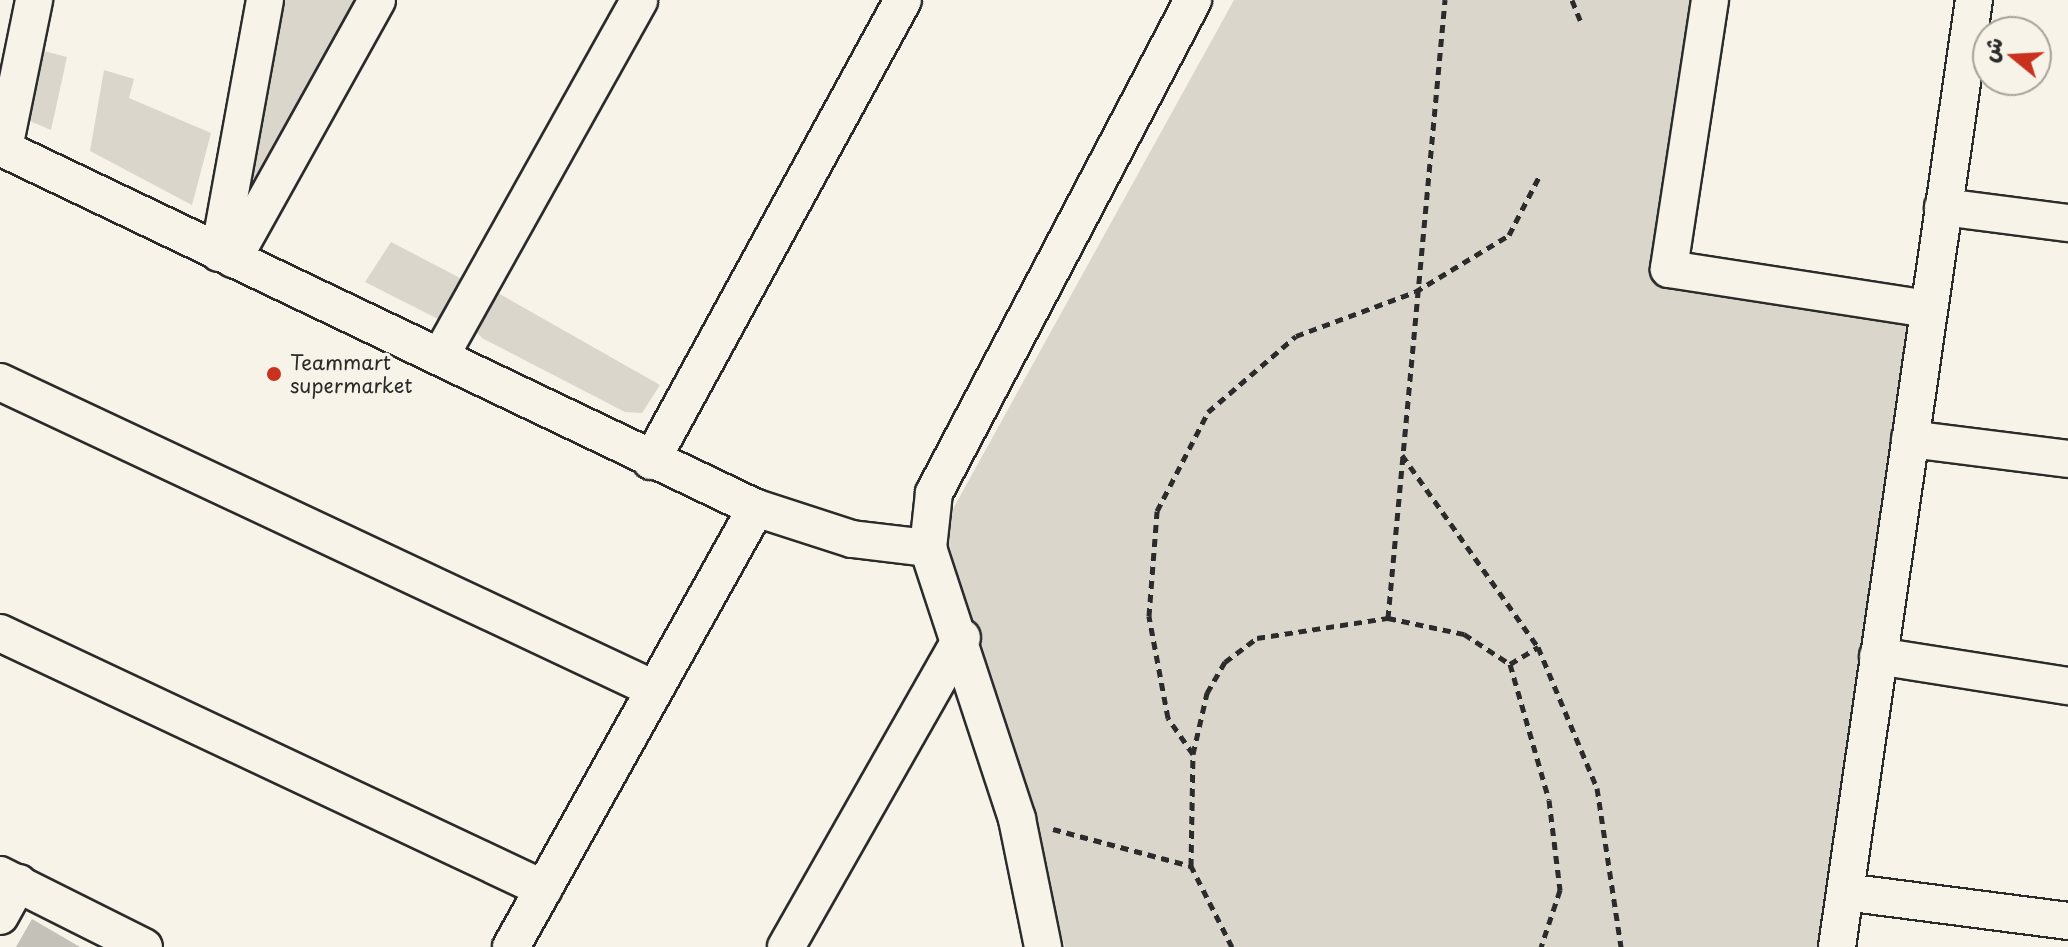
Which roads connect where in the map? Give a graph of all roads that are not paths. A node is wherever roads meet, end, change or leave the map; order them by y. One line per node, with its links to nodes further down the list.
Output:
1 (34, 0): 9 (street)
2 (265, 0): 12 (street)
3 (377, 0): 12 (street)
4 (639, 0): 14 (street)
5 (903, 0): 18 (street)
6 (1193, 0): 20 (street)
7 (1710, 0): 13 (street)
8 (1974, 0): 10 (street)
9 (2, 148): 12 (street)
10 (1943, 207): 11 (street); 13 (street)
11 (2068, 223)
12 (226, 256): 14 (street)
13 (1928, 309): 16 (street)
14 (441, 355): 18 (street)
15 (0, 382): 25 (street)
16 (1910, 439): 17 (street); 23 (street)
17 (2068, 459)
18 (651, 461): 19 (street)
19 (756, 508): 20 (street); 25 (street)
20 (928, 548): 22 (street)
21 (0, 633): 27 (street)
22 (962, 637): 31 (street); 34 (street)
23 (1878, 656): 24 (street); 28 (street)
24 (2068, 686)
25 (654, 689): 27 (street)
26 (9, 879): 29 (street); 32 (street)
27 (544, 889): 33 (street)
28 (1845, 892): 30 (street); 35 (street)
29 (0, 916)
30 (2068, 921)
31 (1042, 946)
32 (144, 947)
33 (511, 947)
34 (786, 947)
35 (1837, 947)

